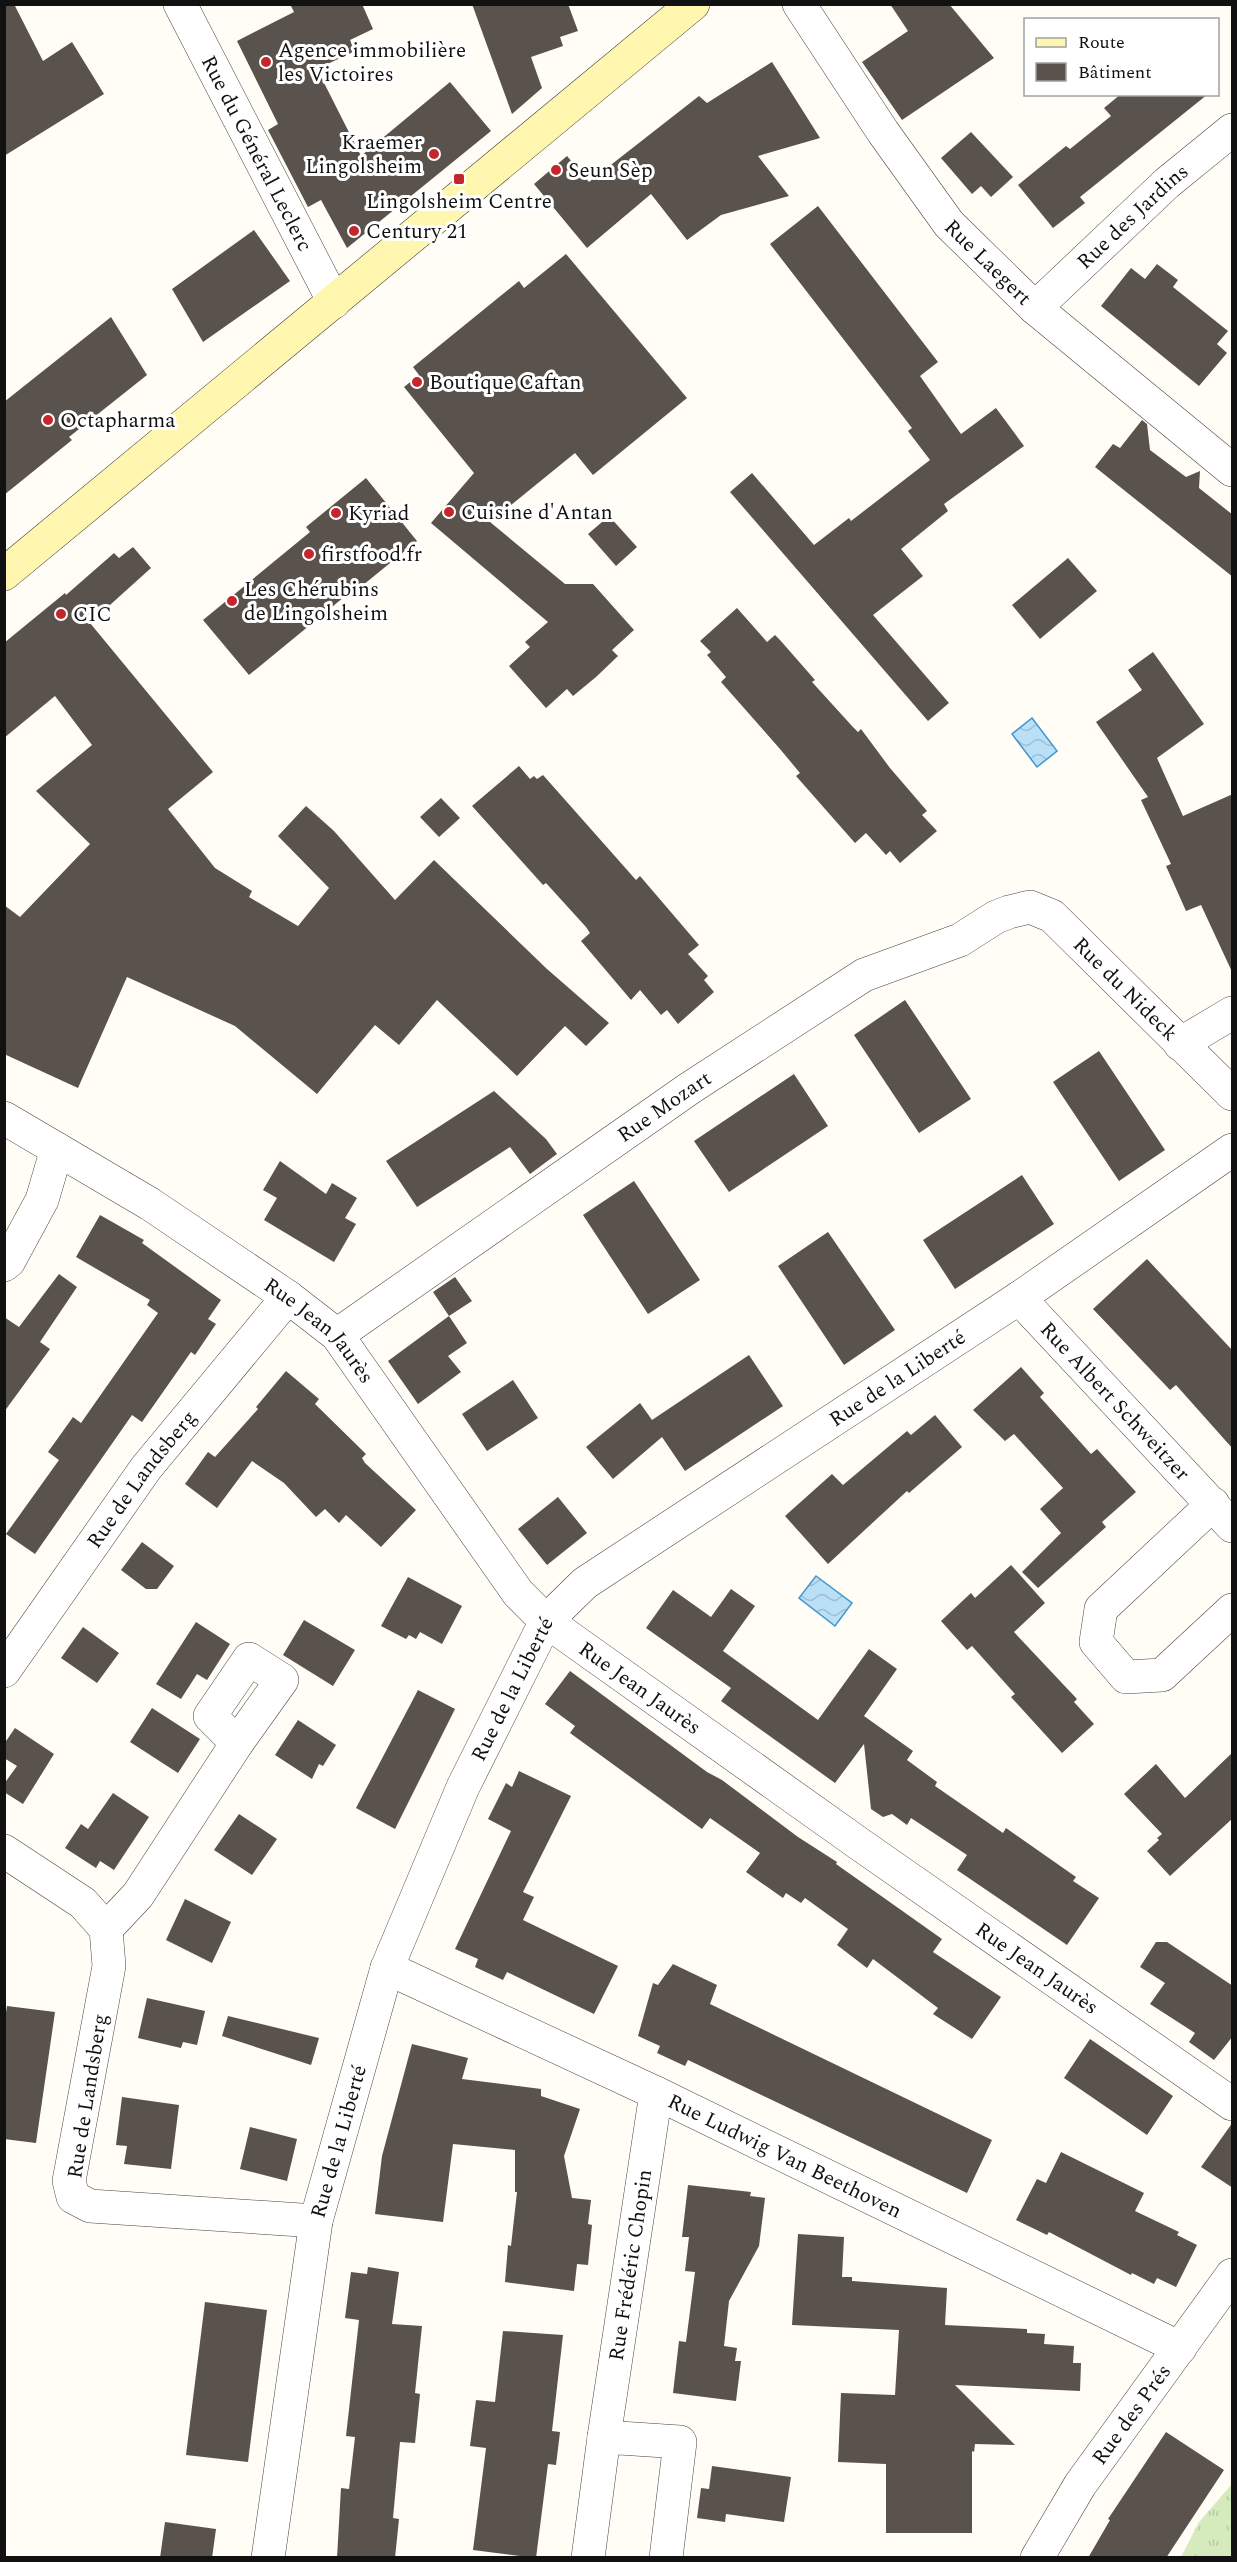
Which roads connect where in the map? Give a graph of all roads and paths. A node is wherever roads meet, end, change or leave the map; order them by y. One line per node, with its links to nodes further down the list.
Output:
1 (180, 4): 5 (street, Rue du Général Leclerc)
2 (693, 4): 5 (main road)
3 (799, 4): 6 (street, Rue Laegert)
4 (1233, 130): 6 (street, Rue des Jardins)
5 (334, 302): 8 (main road)
6 (1035, 308): 7 (street, Rue Laegert)
7 (1233, 470)
8 (4, 573)
9 (1009, 912): 11 (street, Rue du Nideck); 19 (street, Rue Mozart)
10 (1233, 1013): 11 (street)
11 (1180, 1044): 12 (street, Rue du Nideck)
12 (1233, 1095)
13 (4, 1118): 14 (street, Rue Jean Jaurès)
14 (57, 1149): 16 (street); 17 (street, Rue Jean Jaurès)
15 (1233, 1150): 18 (street, Rue de la Liberté)
16 (4, 1264)
17 (288, 1297): 19 (street, Rue Jean Jaurès); 23 (street, Rue de Landsberg)
18 (1019, 1298): 20 (street, Rue Albert Schweitzer); 22 (street, Rue de la Liberté)
19 (337, 1335): 22 (street, Rue Jean Jaurès)
20 (1223, 1515): 21 (street, Rue Albert Schweitzer)
21 (1233, 1610)
22 (546, 1621): 27 (street, Rue de la Liberté); 29 (street, Rue Jean Jaurès)
23 (4, 1671)
24 (237, 1743): 26 (street)
25 (4, 1851): 26 (street)
26 (106, 1929): 30 (street, Rue de Landsberg)
27 (387, 1968): 28 (street, Rue Ludwig Van Beethoven); 30 (street, Rue de la Liberté)
28 (656, 2093): 32 (street, Rue Ludwig Van Beethoven); 33 (street, Rue Frédéric Chopin)
29 (1233, 2104)
30 (316, 2221): 34 (street, Rue de la Liberté)
31 (1233, 2275): 32 (street, Rue des Prés)
32 (1180, 2348): 37 (street, Rue des Prés)
33 (604, 2437): 35 (street, Rue Frédéric Chopin); 36 (street)
34 (268, 2558)
35 (588, 2558)
36 (666, 2558)
37 (1037, 2558)

